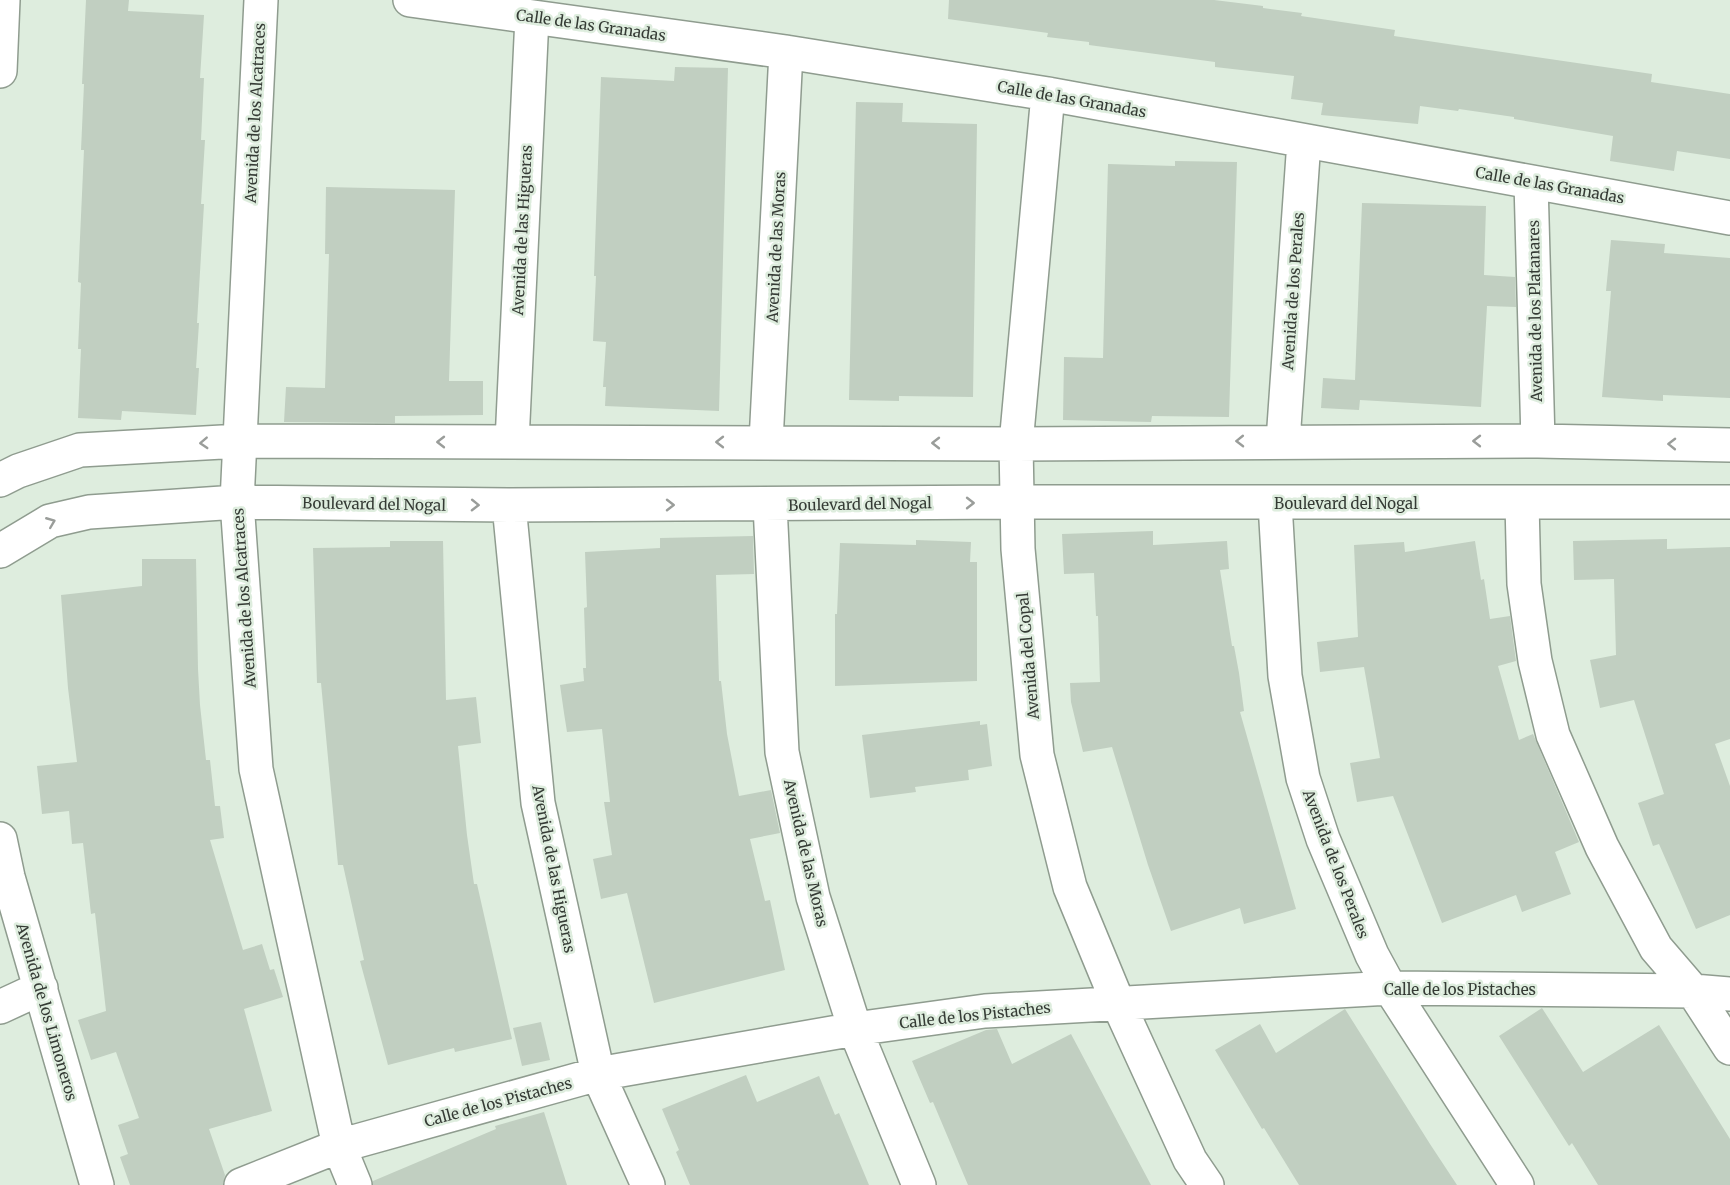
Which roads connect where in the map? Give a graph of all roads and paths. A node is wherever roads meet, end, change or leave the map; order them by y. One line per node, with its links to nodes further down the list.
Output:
1 (3, 0): 6 (street)
2 (261, 0): 11 (street, Avenida de los Alcatraces)
3 (410, 0): 4 (street, Calle de las Granadas)
4 (532, 17): 5 (street, Calle de las Granadas); 14 (street, Avenida de las Higueras)
5 (786, 52): 7 (street, Calle de las Granadas); 15 (street, Avenida de las Moras)
6 (0, 71)
7 (1048, 94): 8 (street, Calle de las Granadas); 16 (street, Avenida del Copal)
8 (1304, 141): 9 (street, Calle de las Granadas); 12 (street, Avenida de los Perales)
9 (1531, 182): 10 (street, Calle de las Granadas); 13 (street, Avenida de los Platanares)
10 (1730, 218)
11 (240, 441): 14 (street, one-way to 11); 18 (street, one-way to 18); 19 (street, Avenida de los Alcatraces)
12 (1283, 441): 13 (street, one-way to 12); 16 (street, one-way to 16)
13 (1538, 441): 17 (street, one-way to 13)
14 (512, 442): 15 (street, one-way to 14)
15 (766, 442): 16 (street, one-way to 15)
16 (1016, 444): 20 (street, Avenida del Copal)
17 (1730, 445)
18 (0, 480)
19 (237, 502): 24 (street, Boulevard del Nogal, one-way to 24); 26 (street, Boulevard del Nogal, one-way to 19); 37 (street, Avenida de los Alcatraces)
20 (1017, 502): 23 (street, Boulevard del Nogal); 25 (street, Boulevard del Nogal, one-way to 20); 32 (street, Avenida del Copal)
21 (1522, 502): 22 (street, Boulevard del Nogal); 23 (street, Boulevard del Nogal); 30 (street)
22 (1730, 502)
23 (1275, 503): 29 (street, Avenida de los Perales)
24 (509, 505): 25 (street, Boulevard del Nogal, one-way to 25); 36 (street, Avenida de las Higueras)
25 (770, 505): 34 (street, Avenida de las Moras)
26 (0, 551)
27 (0, 839): 28 (street, Avenida de los Limoneros)
28 (40, 988): 33 (street); 38 (street, Avenida de los Limoneros)
29 (1390, 988): 30 (street, Calle de los Pistaches); 32 (street, Calle de los Pistaches); 44 (street, Avenida de los Perales)
30 (1693, 991): 31 (street, Calle de los Pistaches); 35 (street)
31 (1730, 994)
32 (1118, 1003): 34 (street, Calle de los Pistaches); 43 (street, Avenida del Copal)
33 (0, 1007)
34 (855, 1029): 36 (street, Calle de los Pistaches); 42 (street, Avenida de las Moras)
35 (1730, 1048)
36 (598, 1074): 37 (street, Calle de los Pistaches); 41 (street, Avenida de las Higueras)
37 (339, 1146): 39 (street, Calle de los Pistaches); 40 (street, Avenida de los Alcatraces)
38 (97, 1185)
39 (241, 1185)
40 (355, 1185)
41 (648, 1185)
42 (919, 1185)
43 (1206, 1185)
44 (1517, 1185)

